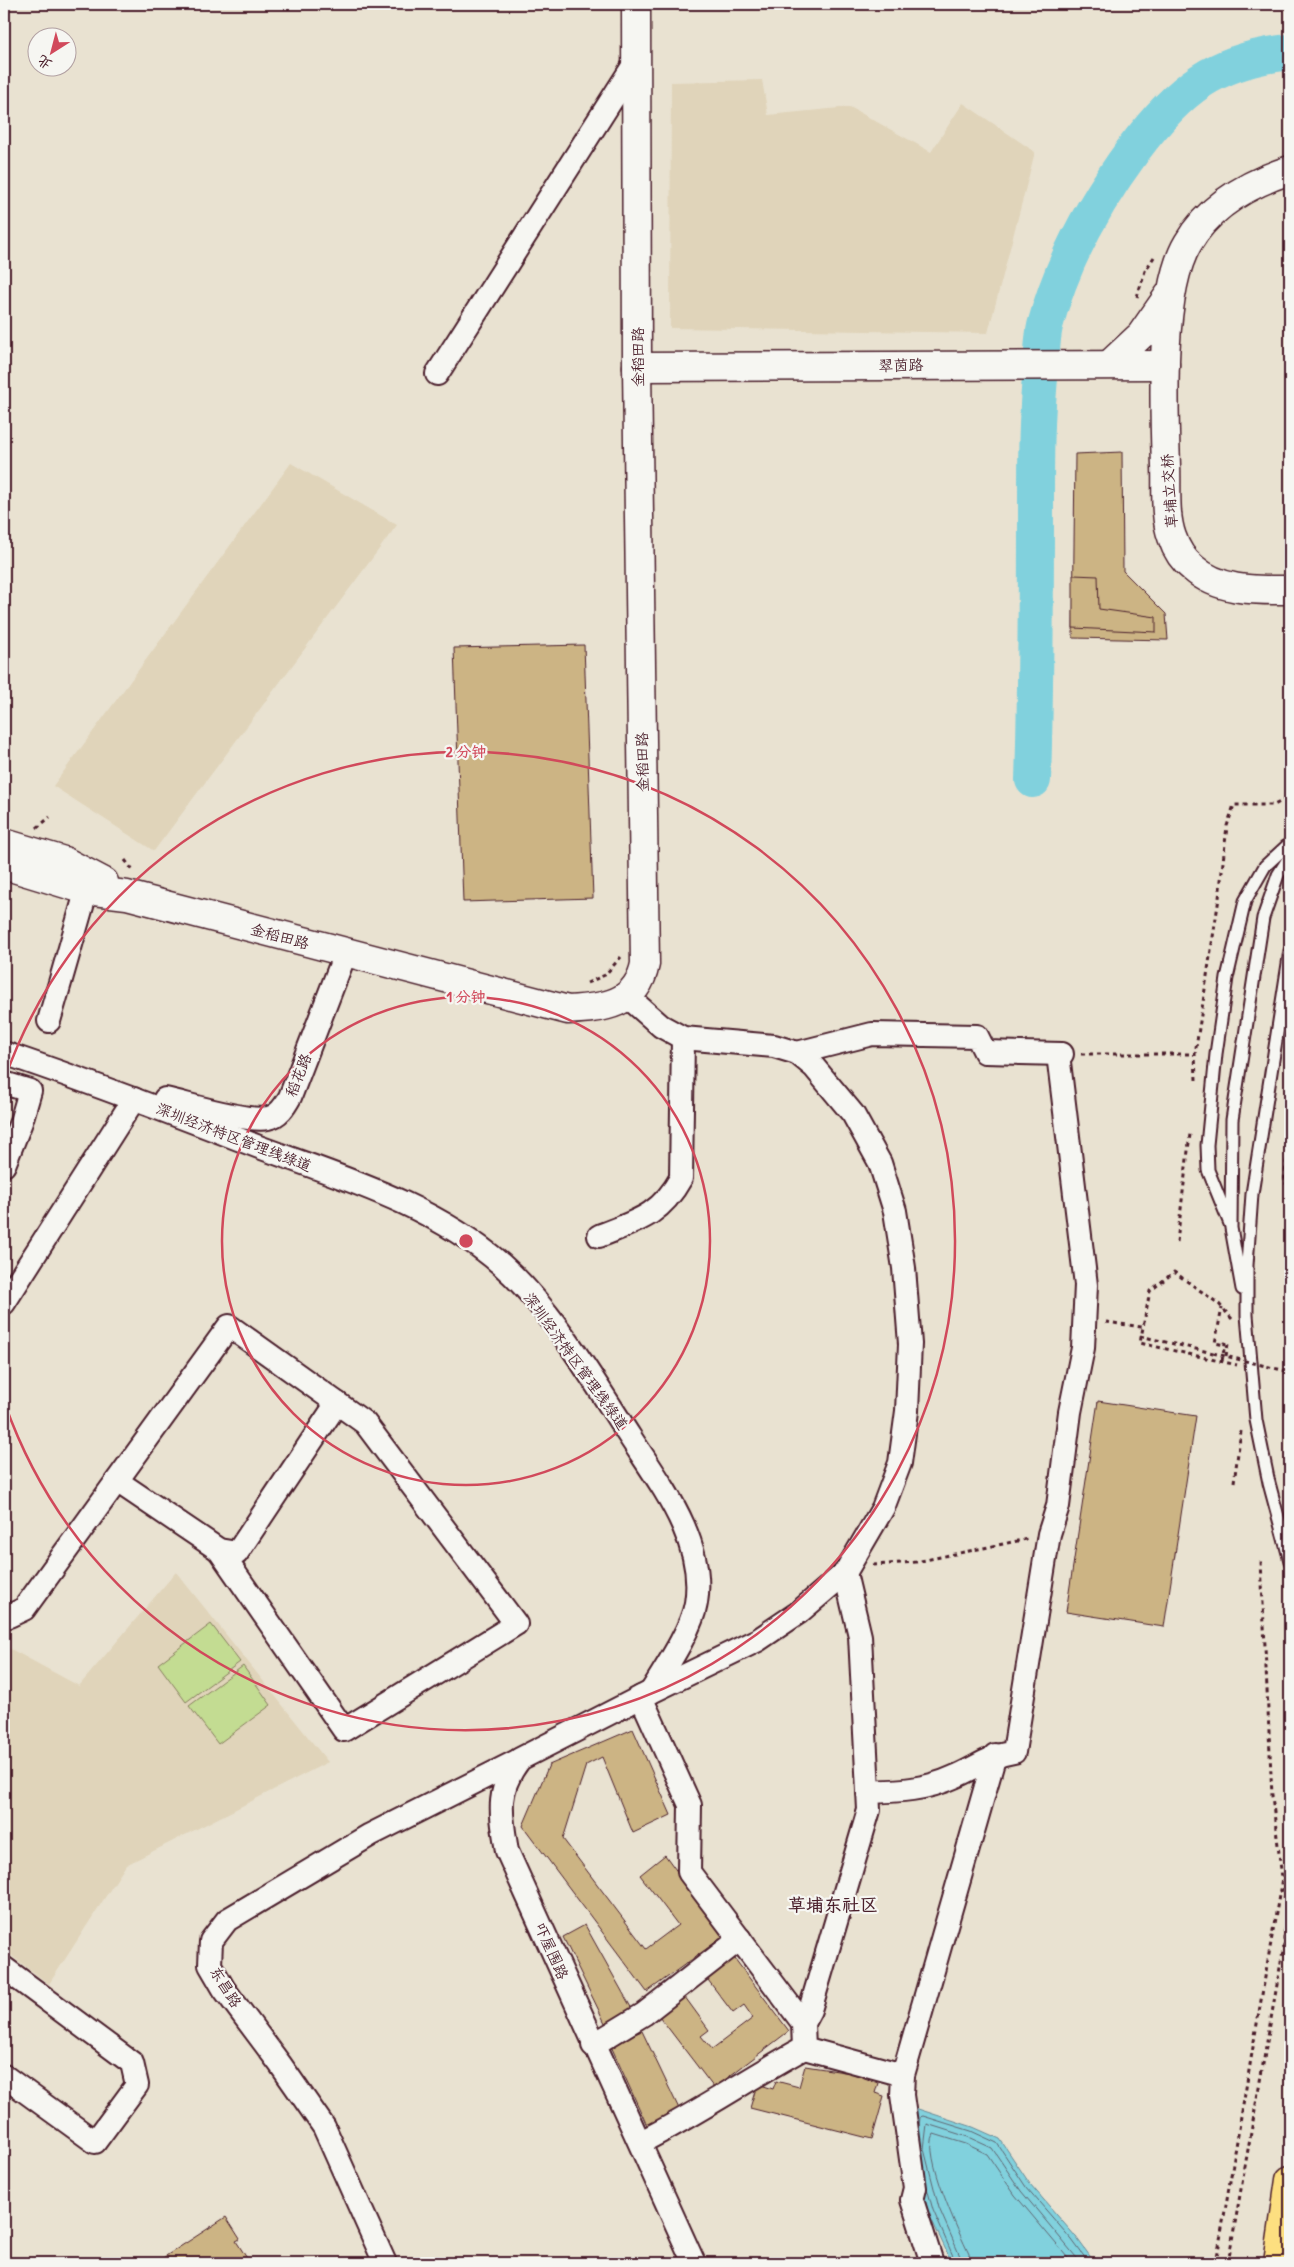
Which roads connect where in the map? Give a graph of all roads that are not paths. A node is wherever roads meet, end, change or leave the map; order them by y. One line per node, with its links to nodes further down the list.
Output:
1 (636, 4): 2 (street, 金稻田路)
2 (637, 60): 7 (street, 金稻田路); 8 (street)
3 (1290, 170): 4 (street)
4 (1172, 289): 5 (street); 6 (street, 草埔立交桥)
5 (1111, 363): 6 (street, 翠茵路); 7 (street, 翠茵路)
6 (1166, 364): 9 (street, 草埔立交桥)
7 (637, 367): 17 (street, 金稻田路)
8 (437, 374)
9 (1290, 590)
10 (4, 843): 14 (street, 金稻田路)
11 (1290, 843): 25 (lane)
12 (1290, 856): 25 (lane)
13 (4, 865): 14 (street, 金稻田路)
14 (88, 883): 16 (street, 金稻田路); 18 (street)
15 (1290, 951): 28 (lane)
16 (345, 954): 17 (street, 金稻田路); 23 (street, 稻花路)
17 (628, 997): 19 (street)
18 (49, 1021)
19 (683, 1038): 21 (street); 26 (street)
20 (4, 1053): 23 (street, 深圳经济特区管理线绿道)
21 (797, 1053): 33 (street, 吓屋围路); 36 (street)
22 (4, 1083): 24 (street)
23 (134, 1099): 27 (street); 35 (street, 深圳经济特区管理线绿道)
24 (4, 1165)
25 (1231, 1228): 28 (lane)
26 (599, 1236)
27 (4, 1303)
28 (1247, 1315): 32 (lane)
29 (337, 1403): 30 (street); 31 (street); 31 (street)
30 (117, 1480): 31 (street); 34 (street)
31 (219, 1550)
32 (1290, 1561)
33 (848, 1569): 35 (street, 吓屋围路); 38 (street)
34 (6, 1617)
35 (646, 1694): 37 (street, 吓屋围路); 39 (street)
36 (995, 1755): 38 (street); 44 (street)
37 (520, 1760): 42 (street, 吓屋围路); 48 (street, 东昌路)
38 (868, 1792): 41 (street)
39 (740, 1939): 41 (street); 42 (street)
40 (4, 1968): 45 (street)
41 (803, 2023): 43 (street)
42 (593, 2045): 46 (street, 吓屋围路)
43 (804, 2048): 44 (street); 46 (street)
44 (903, 2075): 50 (street)
45 (4, 2076)
46 (641, 2142): 49 (street, 吓屋围路)
47 (1290, 2180): 51 (highway)
48 (385, 2263)
49 (694, 2263)
50 (932, 2263)
51 (1278, 2263)

